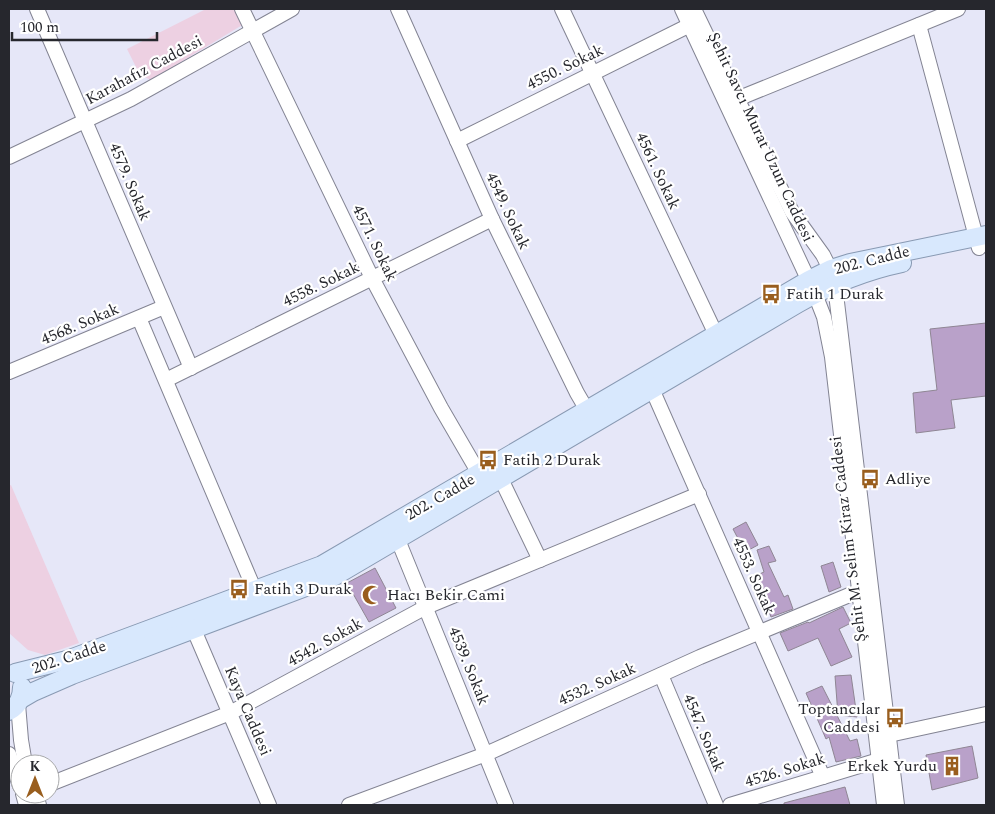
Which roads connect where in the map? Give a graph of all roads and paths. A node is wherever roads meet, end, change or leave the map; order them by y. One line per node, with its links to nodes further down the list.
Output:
1 (37, 9): 14 (street, 4579. Sokak)
2 (242, 9): 11 (street, 4571. Sokak)
3 (292, 9): 11 (street, Karahafız Caddesi)
4 (398, 9): 15 (street, 4549. Sokak)
5 (562, 9): 12 (street, 4561. Sokak)
6 (682, 9): 9 (street, Şehit Savcı Murat Uzun Caddesi)
7 (694, 9): 13 (street, Şehit Savcı Murat Uzun Caddesi)
8 (958, 9): 10 (street)
9 (690, 25): 12 (street, 4550. Sokak); 21 (street, Şehit Savcı Murat Uzun Caddesi)
10 (919, 25): 13 (street); 18 (street)
11 (253, 31): 14 (street, Karahafız Caddesi); 20 (street, 4571. Sokak)
12 (592, 74): 15 (street, 4550. Sokak); 24 (street, 4561. Sokak)
13 (737, 99): 19 (street, Şehit Savcı Murat Uzun Caddesi)
14 (85, 121): 16 (street, Karahafız Caddesi); 22 (street, 4579. Sokak)
15 (457, 140): 17 (street, 4549. Sokak)
16 (9, 157)
17 (492, 219): 20 (street, 4558. Sokak); 29 (street, 4549. Sokak)
18 (982, 242): 19 (main road, 202. Cadde)
19 (834, 276): 21 (main road, 202. Cadde); 44 (street, Şehit M. Selim Kiraz Caddesi)
20 (372, 278): 25 (street, 4558. Sokak); 30 (street, 4571. Sokak)
21 (812, 287): 24 (main road, 202. Cadde); 34 (street, Şehit M. Selim Kiraz Caddesi)
22 (164, 307): 23 (street, 4568. Sokak); 25 (street, 4579. Sokak)
23 (140, 318): 26 (street, 4568. Sokak); 27 (street)
24 (719, 341): 28 (main road, 202. Cadde); 29 (main road, 202. Cadde)
25 (191, 368): 27 (street, 4558. Sokak)
26 (9, 372)
27 (166, 380): 35 (street)
28 (652, 389): 29 (main road, 202. Cadde); 31 (street, 4553. Sokak)
29 (591, 417): 30 (main road, 202. Cadde)
30 (489, 480): 32 (main road, 202. Cadde); 33 (street, 4571. Sokak); 35 (main road, 202. Cadde)
31 (699, 494): 33 (street, 4542. Sokak); 38 (street, 4553. Sokak)
32 (398, 540): 35 (main road, 202. Cadde); 36 (street, 4539. Sokak)
33 (540, 560): 36 (street, 4542. Sokak)
34 (859, 591): 38 (street, 4532. Sokak); 47 (street, Şehit M. Selim Kiraz Caddesi)
35 (258, 598): 37 (main road, 202. Cadde); 39 (main road, 202. Cadde)
36 (426, 607): 42 (street, 4542. Sokak); 46 (street, 4539. Sokak)
37 (194, 630): 41 (main road, 202. Cadde); 42 (street, Kaya Caddesi)
38 (760, 632): 40 (street, 4532. Sokak); 48 (street, 4553. Sokak)
39 (11, 669): 41 (main road)
40 (661, 675): 46 (street, 4532. Sokak); 53 (street, 4547. Sokak)
41 (16, 705): 45 (street)
42 (230, 713): 49 (street, 4542. Sokak); 50 (street, Kaya Caddesi)
43 (986, 714): 44 (street)
44 (889, 735): 56 (street, Şehit M. Selim Kiraz Caddesi)
45 (23, 754)
46 (486, 754): 51 (street, 4532. Sokak); 52 (street, 4539. Sokak)
47 (878, 760): 48 (street, 4526. Sokak); 55 (street, Şehit M. Selim Kiraz Caddesi)
48 (823, 777): 54 (street, 4526. Sokak)
49 (60, 780)
50 (269, 805)
51 (349, 805)
52 (506, 805)
53 (716, 805)
54 (730, 805)
55 (884, 805)
56 (897, 805)

